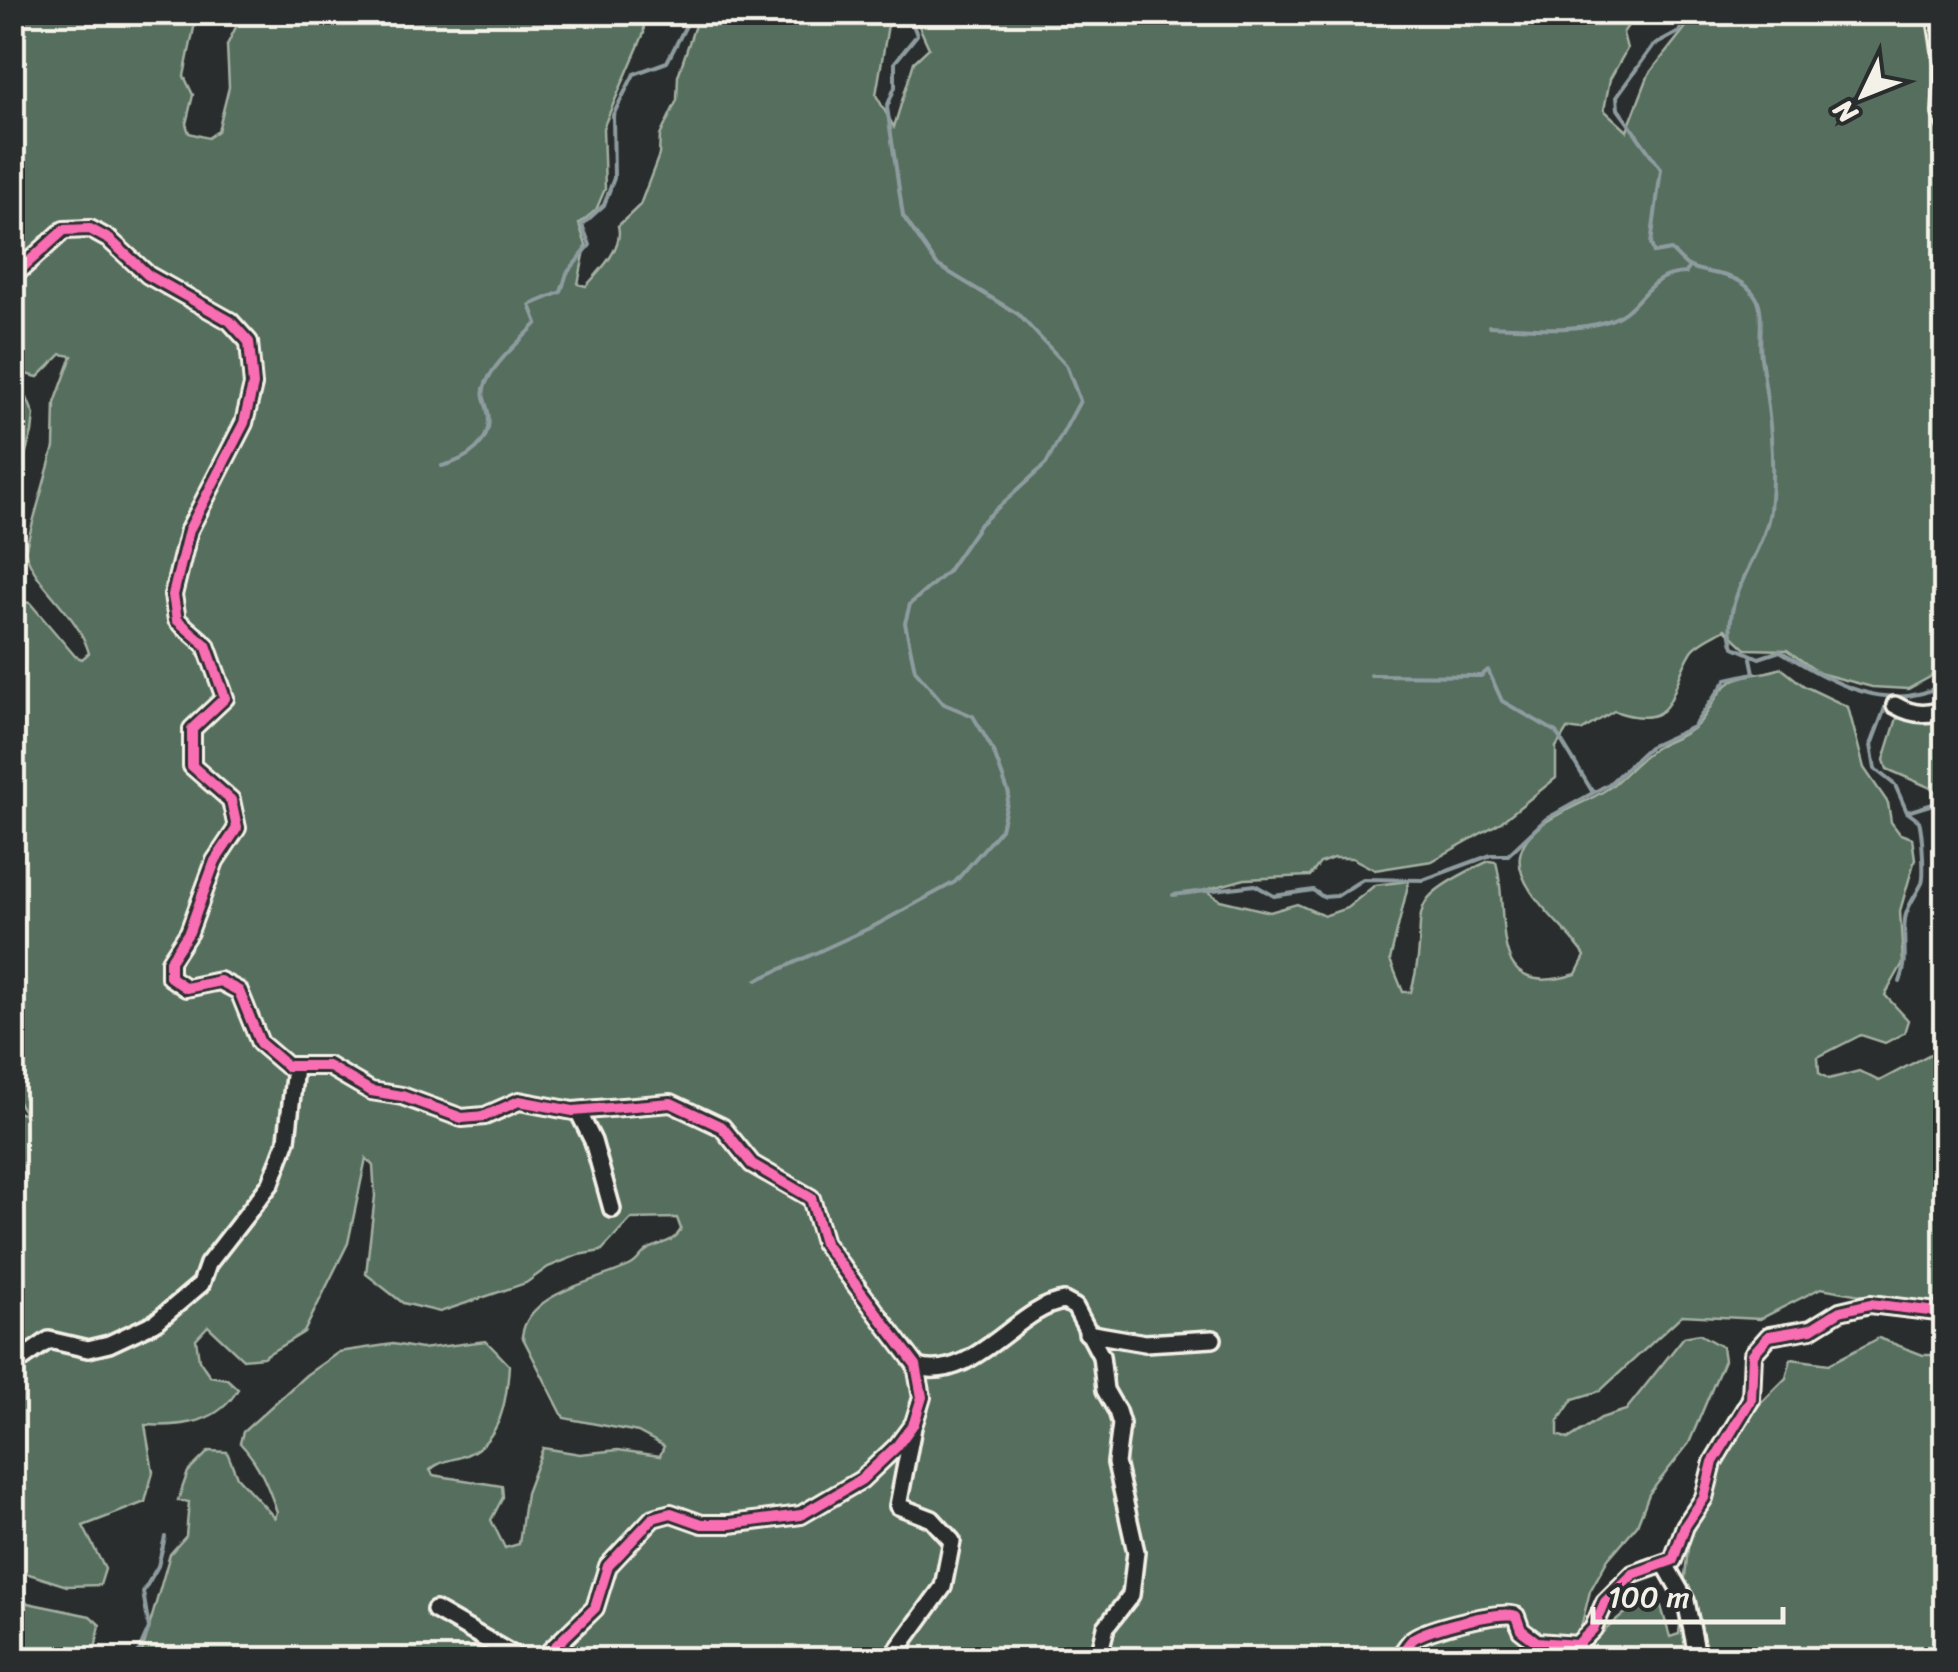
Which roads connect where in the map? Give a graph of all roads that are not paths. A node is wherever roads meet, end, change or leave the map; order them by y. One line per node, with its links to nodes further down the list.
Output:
1 (1935, 12): 2 (street)
2 (1946, 125)
3 (12, 277): 6 (street)
4 (1895, 705): 5 (street)
5 (1946, 706)
6 (295, 1067): 7 (street); 12 (street)
7 (578, 1111): 8 (street); 13 (street)
8 (612, 1209)
9 (1946, 1314): 15 (street)
10 (1087, 1333): 11 (street); 13 (street); 20 (street)
11 (1213, 1339)
12 (12, 1366)
13 (917, 1367): 14 (street)
14 (914, 1422): 18 (street); 19 (street)
15 (1666, 1566): 21 (street); 22 (street)
16 (434, 1610): 17 (street)
17 (522, 1660)
18 (541, 1660)
19 (890, 1660)
20 (1098, 1660)
21 (1398, 1660)
22 (1698, 1660)

